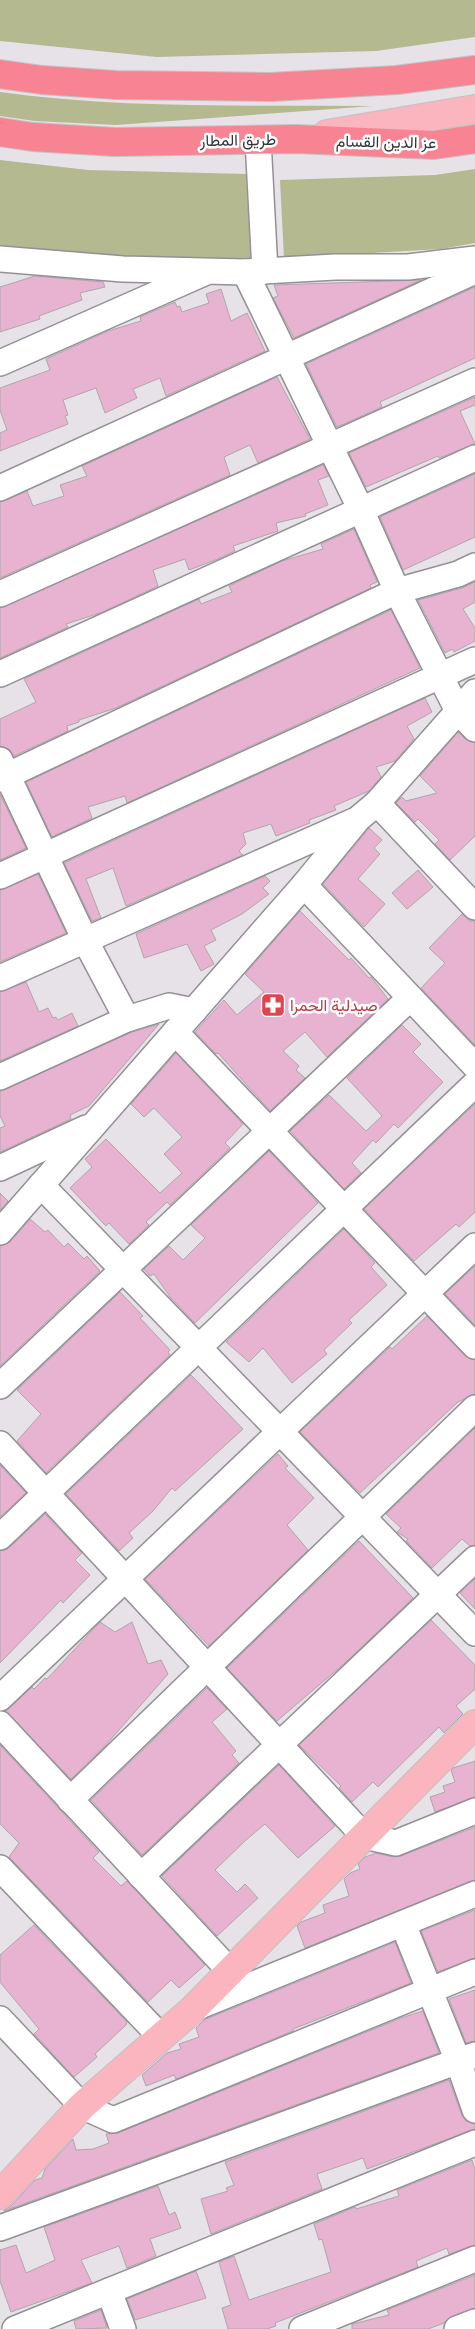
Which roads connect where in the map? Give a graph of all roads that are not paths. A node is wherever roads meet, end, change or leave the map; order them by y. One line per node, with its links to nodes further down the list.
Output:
1 (475, 70): 2 (highway)
2 (0, 74)
3 (475, 110): 5 (main road, طريق المطار)
4 (0, 132): 7 (highway, طريق المطار)
5 (296, 139): 6 (highway, عز الدين القسام); 7 (highway, طريق المطار)
6 (475, 139)
7 (258, 140): 11 (street)
8 (0, 259): 10 (street)
9 (475, 259): 11 (street)
10 (210, 270): 11 (street); 14 (street)
11 (255, 271): 13 (street)
12 (475, 271): 13 (street)
13 (287, 357): 16 (street); 18 (street)
14 (0, 363)
15 (475, 380): 16 (street)
16 (330, 446): 19 (street); 22 (street)
17 (475, 458): 19 (street)
18 (0, 488)
19 (361, 510): 21 (street); 24 (street)
20 (475, 566): 21 (street)
21 (397, 591): 25 (street); 29 (street)
22 (0, 594)
23 (475, 660): 25 (street)
24 (0, 674)
25 (441, 676): 27 (street); 32 (street)
26 (475, 692): 27 (street)
27 (458, 711): 28 (street); 30 (street)
28 (475, 729)
29 (3, 771): 32 (street)
30 (377, 803): 31 (street); 35 (street)
31 (358, 819): 34 (street); 36 (street)
32 (46, 856): 33 (street); 36 (street)
33 (0, 876)
34 (304, 885): 38 (street); 39 (street)
35 (475, 907)
36 (85, 940): 37 (street); 40 (street)
37 (0, 978)
38 (410, 998): 42 (street); 46 (street)
39 (194, 1011): 40 (street); 41 (street)
40 (127, 1019): 43 (street)
41 (175, 1032): 45 (street); 46 (street)
42 (475, 1066)
43 (0, 1078)
44 (475, 1084): 49 (street)
45 (94, 1124): 47 (street); 48 (street)
46 (270, 1131): 49 (street); 52 (street)
47 (0, 1168)
48 (41, 1185): 50 (street); 52 (street)
49 (344, 1209): 53 (street); 55 (street)
50 (0, 1232)
51 (475, 1246): 53 (street)
52 (123, 1269): 55 (street); 56 (street)
53 (425, 1293): 54 (street); 58 (street)
54 (475, 1346)
55 (198, 1348): 58 (street); 60 (street)
56 (0, 1386)
57 (475, 1408): 61 (street)
58 (280, 1432): 61 (street); 64 (street)
59 (0, 1444): 60 (street)
60 (46, 1494): 62 (street); 64 (street)
61 (362, 1517): 65 (street); 67 (street)
62 (0, 1537)
63 (475, 1559): 65 (street)
64 (125, 1579): 67 (street); 68 (street)
65 (438, 1594): 66 (street); 71 (street)
66 (475, 1633)
67 (207, 1668): 71 (street); 72 (street)
68 (0, 1698)
69 (0, 1724): 72 (street)
70 (475, 1724): 74 (main road)
71 (279, 1745): 74 (street); 76 (street)
72 (70, 1800): 76 (street)
73 (475, 1811): 74 (street)
74 (364, 1836): 79 (main road)
75 (0, 1868): 84 (street)
76 (141, 1876): 79 (street)
77 (475, 1894): 78 (street)
78 (403, 1924): 81 (street); 82 (street)
79 (230, 1971): 82 (main road)
80 (475, 1972): 81 (street)
81 (429, 1989): 85 (street); 86 (street)
82 (192, 2010): 84 (main road)
83 (0, 2019): 86 (street)
84 (161, 2037): 86 (main road)
85 (467, 2058): 87 (street); 90 (street)
86 (82, 2106): 89 (main road)
87 (475, 2110)
88 (475, 2143): 92 (street)
89 (0, 2195)
90 (0, 2228)
91 (475, 2259): 96 (street)
92 (109, 2291): 94 (street); 95 (street)
93 (475, 2322): 97 (street)
94 (15, 2329)
95 (123, 2329)
96 (302, 2329)
97 (457, 2329)

